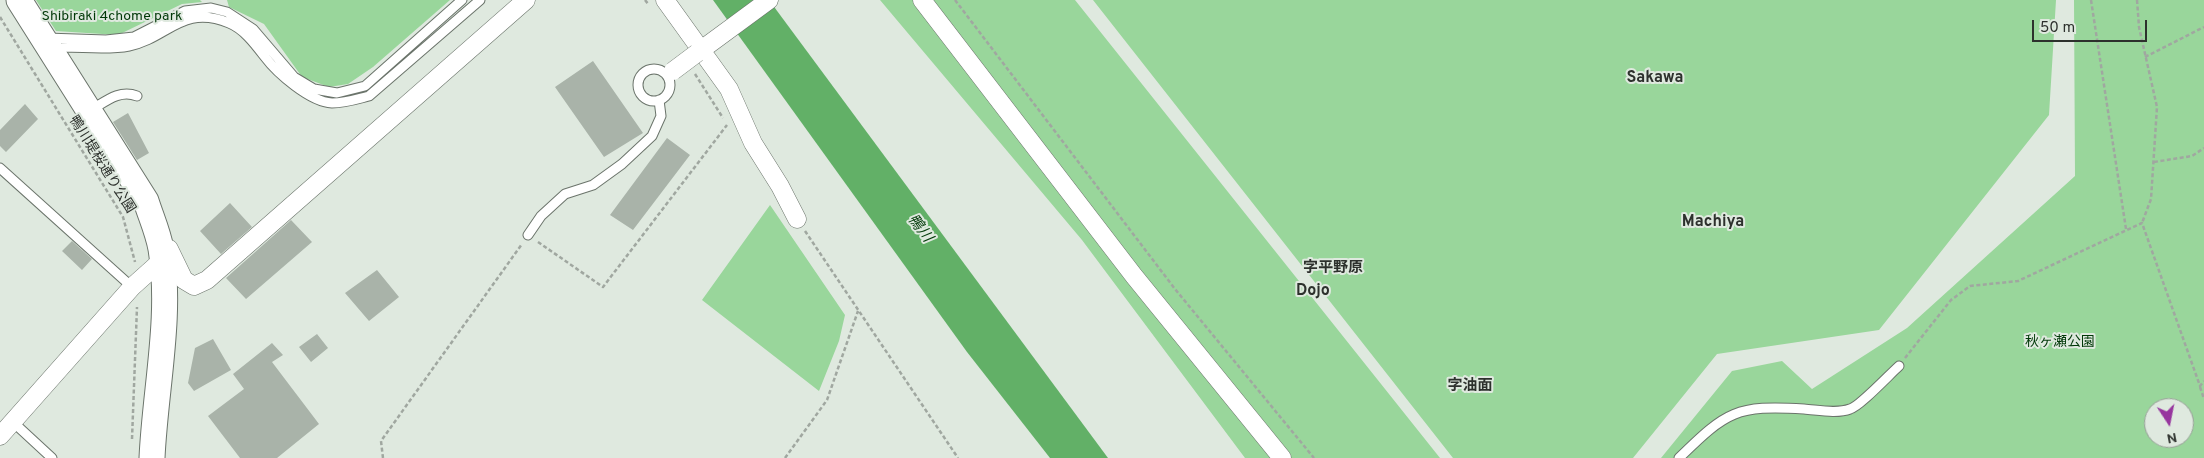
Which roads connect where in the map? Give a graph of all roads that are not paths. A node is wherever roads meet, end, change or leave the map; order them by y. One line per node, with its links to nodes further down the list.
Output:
1 (20, 0): 8 (street)
2 (462, 0): 8 (lane)
3 (480, 0): 8 (lane)
4 (526, 0): 17 (street)
5 (665, 0): 9 (street)
6 (769, 0): 9 (street)
7 (922, 0): 24 (street)
8 (49, 47): 13 (street)
9 (702, 50): 10 (street, bridge); 15 (street)
10 (670, 73): 12 (lane); 12 (lane)
11 (137, 96): 13 (lane)
12 (659, 100): 16 (lane)
13 (89, 111): 17 (street)
14 (0, 168): 18 (lane)
15 (797, 219)
16 (528, 235)
17 (161, 255): 18 (street); 23 (street)
18 (135, 284): 20 (street)
19 (1899, 366): 25 (lane)
20 (13, 422): 21 (street); 22 (lane)
21 (0, 436)
22 (52, 458)
23 (152, 458)
24 (1282, 458)
25 (1679, 458)

